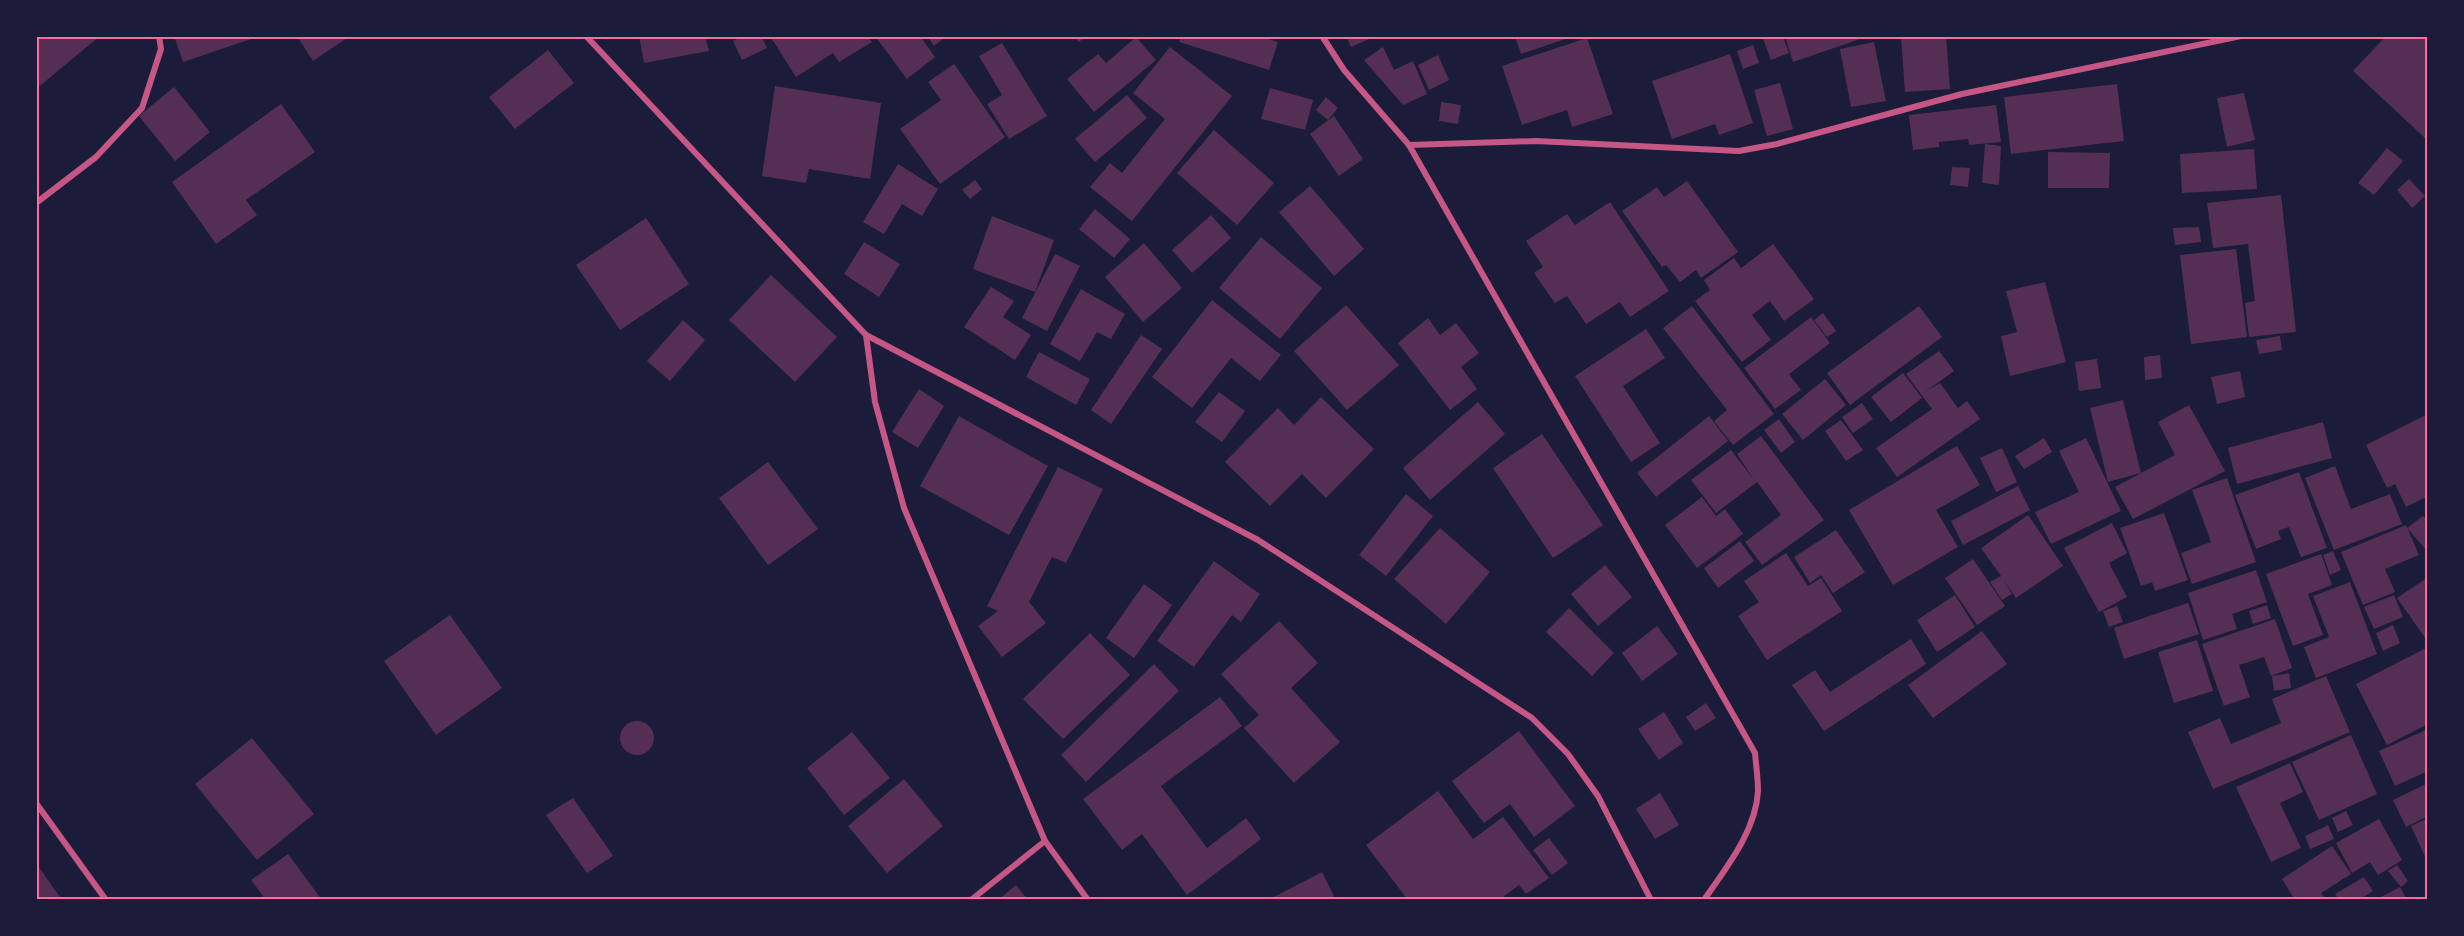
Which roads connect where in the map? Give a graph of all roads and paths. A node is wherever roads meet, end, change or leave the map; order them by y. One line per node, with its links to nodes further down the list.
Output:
1 (159, 36): 6 (street)
2 (586, 36): 7 (street)
3 (1322, 36): 5 (street)
4 (2241, 36): 5 (street)
5 (1409, 145): 14 (street)
6 (36, 203)
7 (866, 335): 9 (street); 13 (street)
8 (36, 803): 10 (street)
9 (1045, 841): 11 (street); 12 (street)
10 (106, 900)
11 (971, 900)
12 (1088, 900)
13 (1651, 900)
14 (1704, 900)

